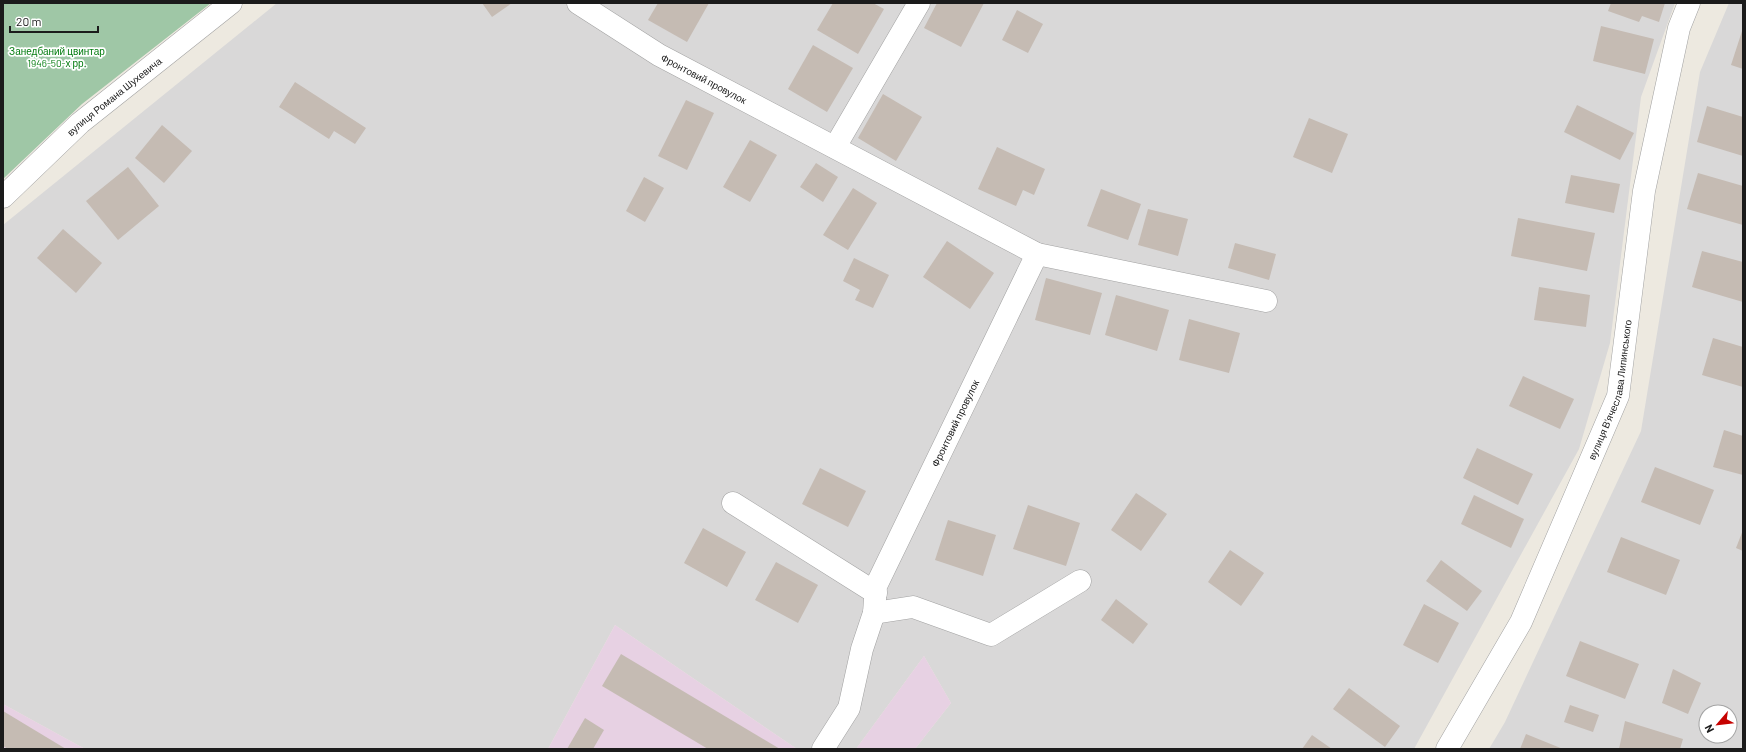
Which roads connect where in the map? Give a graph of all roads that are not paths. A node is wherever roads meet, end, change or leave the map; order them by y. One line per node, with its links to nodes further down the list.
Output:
1 (231, 3): 6 (street, вулиця Романа Шухевича)
2 (578, 3): 5 (street, Фронтовий провулок)
3 (919, 3): 5 (street)
4 (1689, 3): 13 (street, вулиця В'ячеслава Липинського)
5 (835, 147): 7 (street, Фронтовий провулок)
6 (3, 197)
7 (1037, 254): 8 (street, Фронтовий провулок); 11 (street, Фронтовий провулок)
8 (1266, 301)
9 (733, 503): 11 (street)
10 (1080, 581): 11 (street)
11 (875, 603): 12 (street, Фронтовий провулок)
12 (823, 749)
13 (1447, 749)

